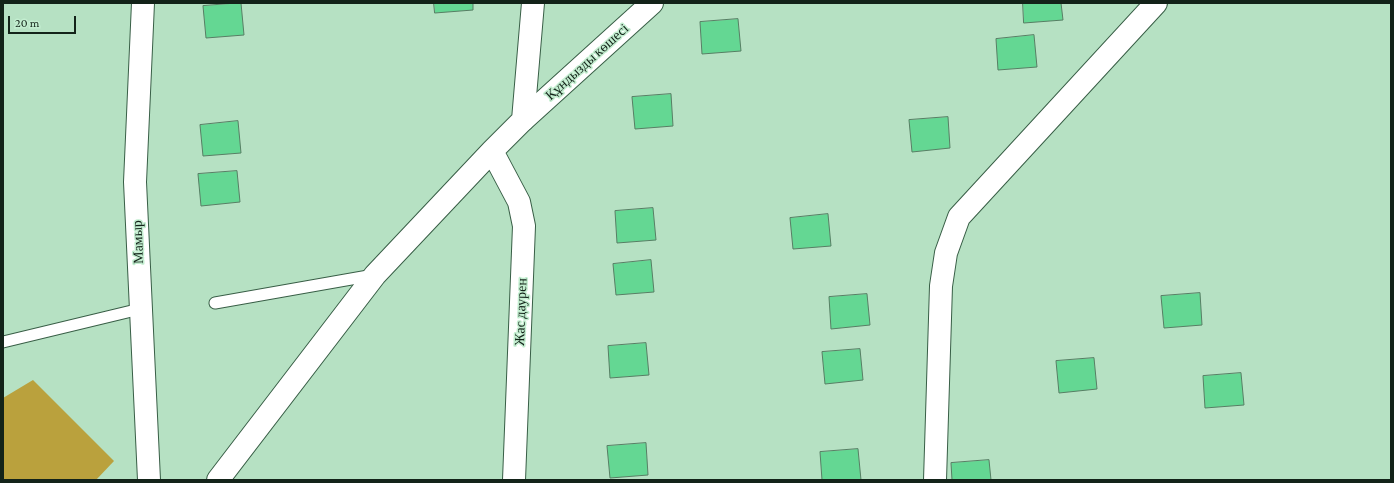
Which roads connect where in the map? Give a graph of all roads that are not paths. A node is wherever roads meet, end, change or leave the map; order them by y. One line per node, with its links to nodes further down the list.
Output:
1 (144, 3): 9 (street, Мамыр)
2 (533, 3): 5 (street)
3 (652, 3): 5 (street, Құндызды көшесі)
4 (1156, 3): 14 (street)
5 (523, 120): 6 (street, Құндызды көшесі)
6 (492, 151): 7 (street, Құндызды көшесі); 13 (street, Жас даурен)
7 (375, 274): 8 (lane); 12 (street, Құндызды көшесі)
8 (215, 303)
9 (140, 309): 10 (lane); 11 (street, Мамыр)
10 (3, 342)
11 (149, 480)
12 (218, 480)
13 (514, 480)
14 (935, 480)

